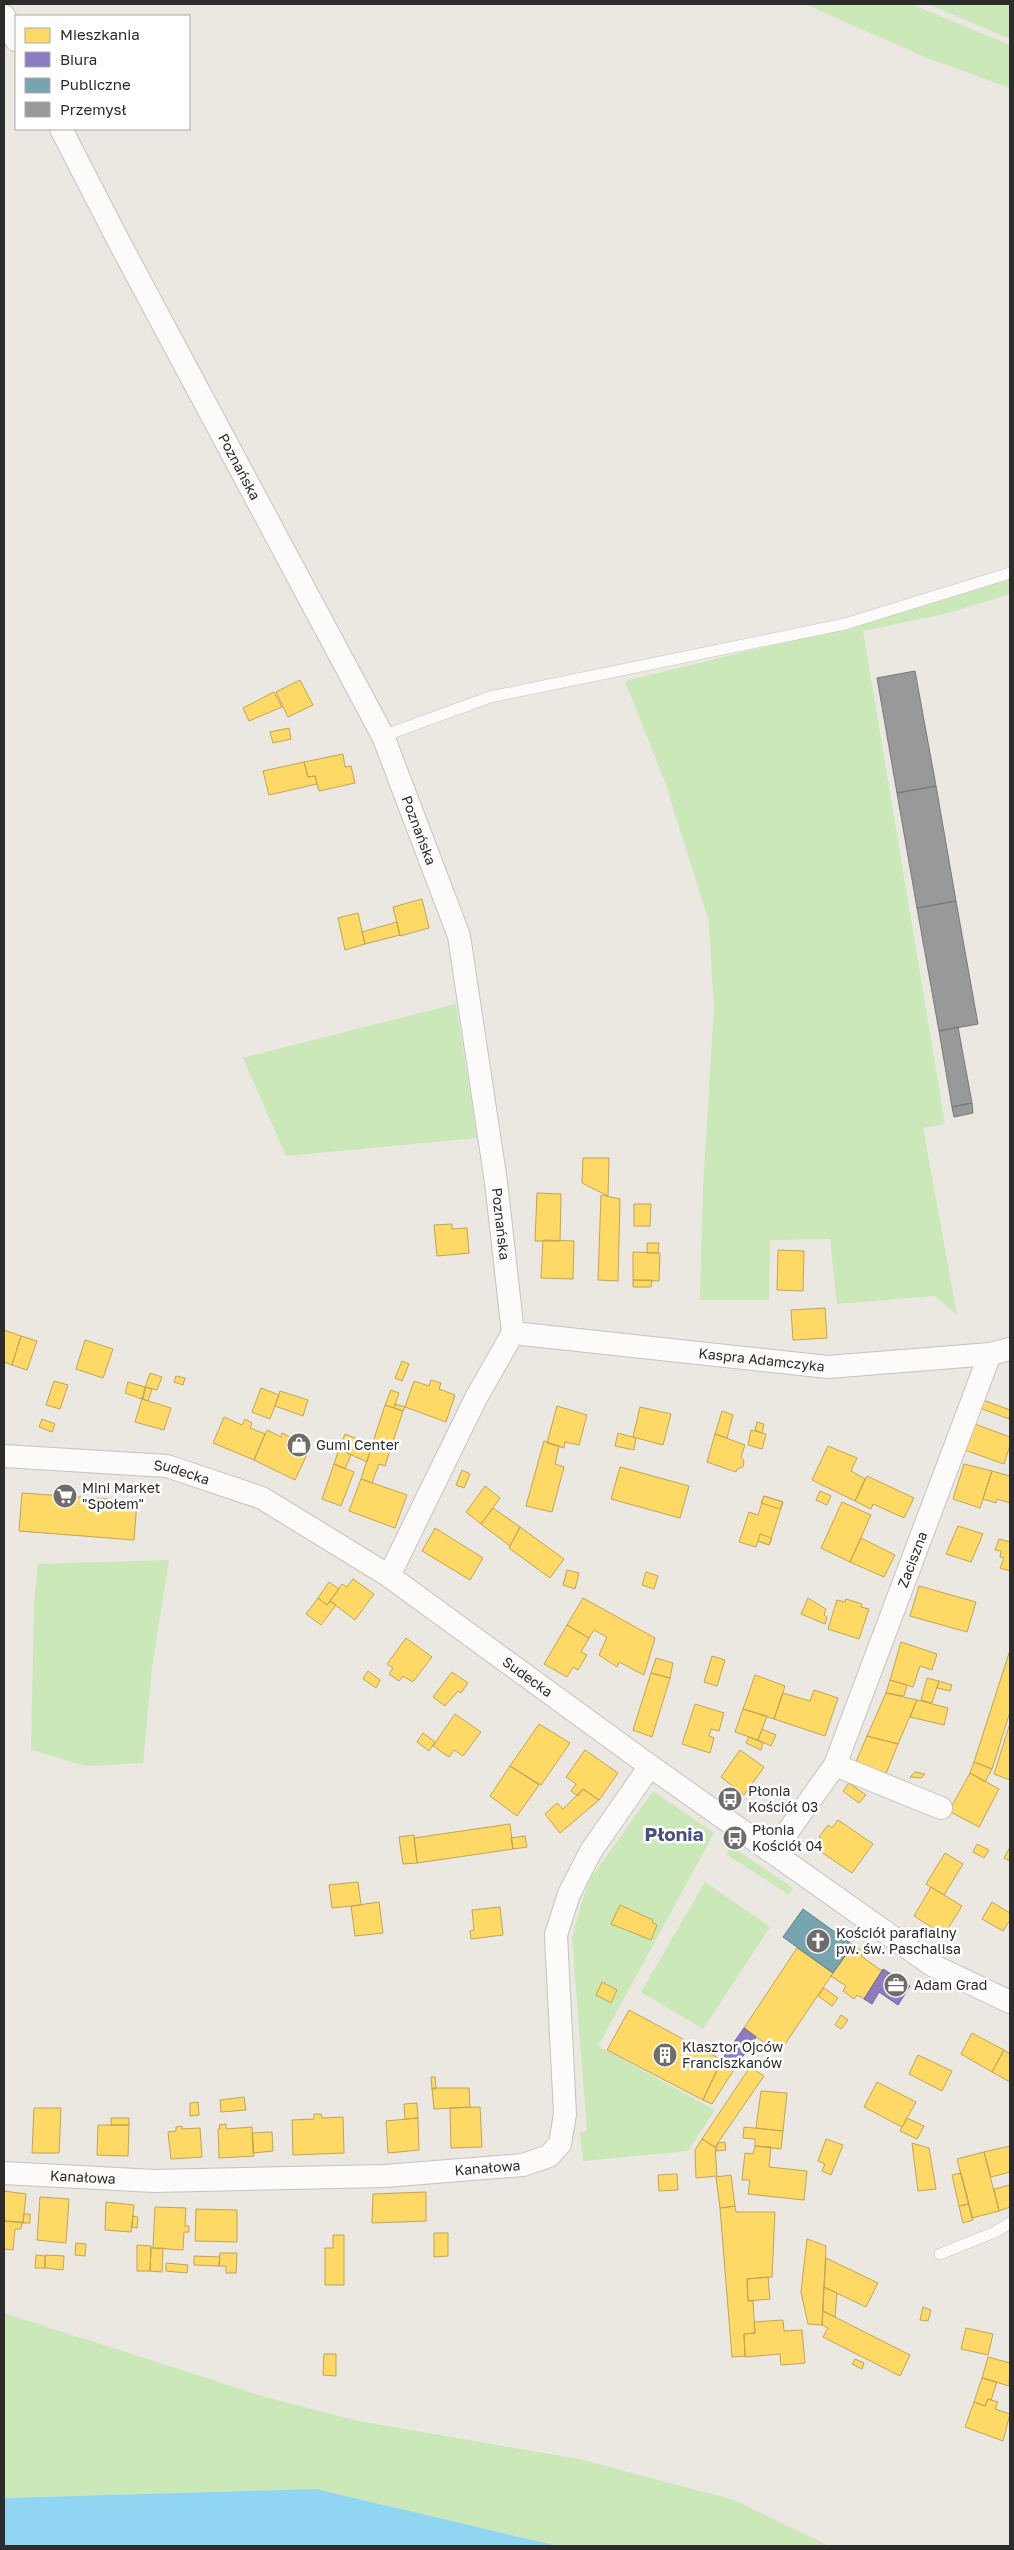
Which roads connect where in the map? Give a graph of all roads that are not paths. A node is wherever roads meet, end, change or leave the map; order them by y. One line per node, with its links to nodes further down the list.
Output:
1 (4, 16): 2 (street)
2 (15, 38)
3 (62, 130): 5 (street, Poznańska)
4 (1010, 573): 5 (lane)
5 (383, 736): 6 (street, Poznańska)
6 (513, 1333): 7 (street, Kaspra Adamczyka); 9 (street)
7 (1000, 1351): 10 (street, Zaciszna)
8 (4, 1456): 9 (street, Sudecka)
9 (390, 1576): 11 (street, Sudecka)
10 (834, 1765): 12 (street); 13 (street, Zaciszna)
11 (650, 1766): 13 (street, Sudecka); 15 (street, Kanałowa)
12 (941, 1808)
13 (774, 1851): 14 (street, Sudecka)
14 (1010, 2002)
15 (4, 2173)
16 (1010, 2223): 17 (lane)
17 (940, 2254)

